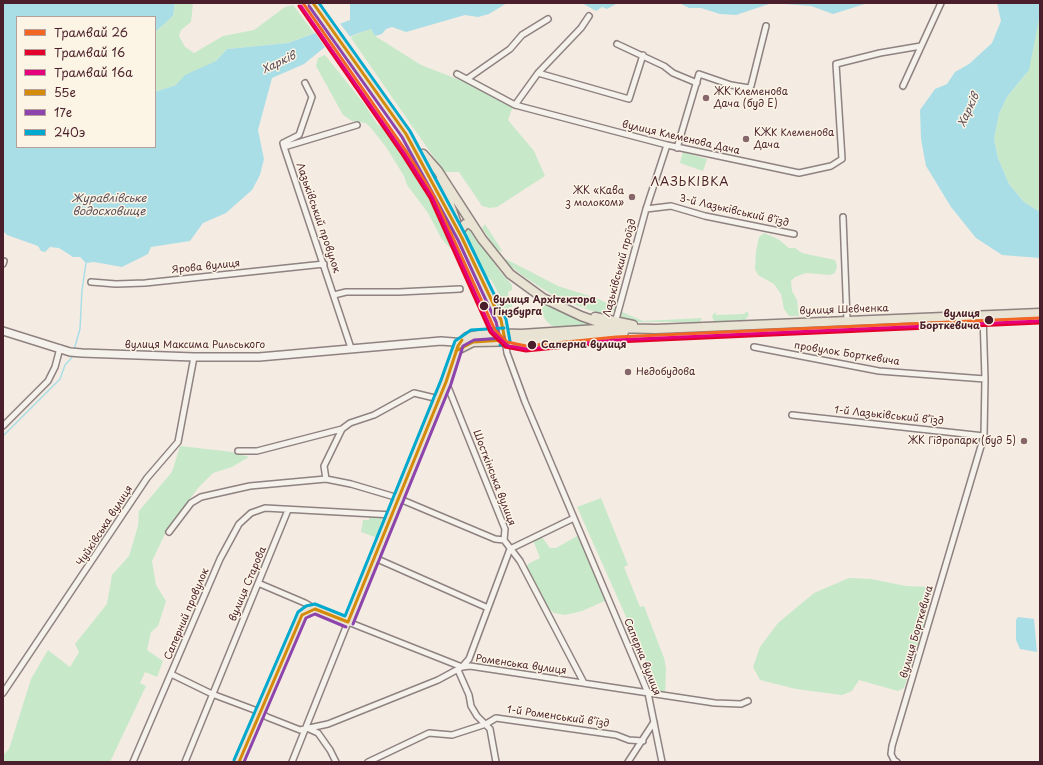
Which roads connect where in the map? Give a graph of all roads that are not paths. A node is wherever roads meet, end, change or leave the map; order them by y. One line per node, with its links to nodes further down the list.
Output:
1 (941, 3): 7 (street)
2 (314, 5): 20 (main road)
3 (589, 16): 9 (street)
4 (548, 19): 11 (street)
5 (766, 26): 13 (street)
6 (617, 44): 8 (street)
7 (921, 46): 14 (street); 19 (street, вулиця Клеменова Дача)
8 (643, 55): 9 (street); 13 (street)
9 (538, 73): 15 (street)
10 (457, 74): 11 (street, вулиця Клеменова Дача)
11 (467, 79): 15 (street, вулиця Клеменова Дача)
12 (305, 83): 18 (street)
13 (697, 83): 19 (street)
14 (903, 86)
15 (515, 106): 17 (street, вулиця Клеменова Дача)
16 (357, 125): 18 (street)
17 (667, 145): 19 (street, вулиця Клеменова Дача); 22 (street, Лазьківський проїзд)
18 (284, 147): 27 (street, Лазьківський провулок)
19 (677, 148)
20 (421, 156): 21 (main road); 24 (main road); 25 (main road)
21 (447, 196): 24 (main road); 25 (main road)
22 (646, 209): 26 (street, 3-й Лазьківський в’їзд); 36 (street, Лазьківський проїзд)
23 (843, 217): 35 (street)
24 (474, 227): 25 (main road); 31 (main road)
25 (461, 234): 41 (main road)
26 (794, 234)
27 (324, 264): 28 (street, Ярова вулиця); 30 (street, Лазьківський провулок)
28 (91, 282)
29 (460, 289): 30 (street)
30 (334, 295): 45 (street, Лазьківський провулок)
31 (558, 306): 34 (main road); 36 (main road)
32 (1040, 313): 33 (main road, вулиця Шевченка)
33 (983, 315): 35 (main road, вулиця Шевченка); 47 (street, вулиця Борткевича)
34 (589, 319): 36 (main road); 40 (main road)
35 (847, 320): 37 (main road, вулиця Шевченка)
36 (614, 324): 37 (main road, вулиця Шевченка); 39 (main road); 40 (main road)
37 (649, 329): 39 (main road, вулиця Шевченка)
38 (3, 331): 44 (main road, вулиця Максима Рильського)
39 (634, 331): 40 (main road, вулиця Шевченка)
40 (588, 332): 41 (main road, вулиця Шевченка)
41 (504, 337): 42 (main road, вулиця Максима Рильського); 59 (street, Саперна вулиця)
42 (464, 342): 45 (main road, вулиця Максима Рильського); 48 (main road)
43 (754, 347): 47 (street, провулок Борткевича)
44 (60, 348): 46 (main road, вулиця Максима Рильського); 51 (street)
45 (351, 348): 46 (main road, вулиця Максима Рильського)
46 (194, 357): 71 (street, Чуйківська вулиця)
47 (985, 379): 53 (street, вулиця Борткевича)
48 (446, 382): 49 (main road); 61 (street, Шосткінська вулиця)
49 (439, 399): 52 (street); 56 (main road)
50 (792, 415): 53 (street, 1-й Лазьківський в’їзд)
51 (3, 426)
52 (342, 429): 54 (street); 55 (street)
53 (984, 436): 89 (street, вулиця Борткевича)
54 (238, 451)
55 (326, 480): 56 (street); 60 (street)
56 (399, 499): 58 (main road); 61 (street)
57 (288, 510): 58 (street); 64 (street, вулиця Старова); 69 (street, Саперний провулок)
58 (393, 515): 63 (main road)
59 (574, 518): 62 (street); 72 (street, Саперна вулиця)
60 (169, 532)
61 (504, 540): 62 (street, Шосткінська вулиця)
62 (510, 549): 65 (street); 70 (street, Шосткінська вулиця)
63 (376, 558): 65 (street); 67 (main road)
64 (258, 583): 66 (street); 73 (street, вулиця Старова)
65 (488, 608): 68 (street)
66 (315, 609): 67 (main road); 75 (main road)
67 (348, 622): 68 (street); 78 (street)
68 (460, 669): 70 (street, Роменська вулиця); 77 (street); 78 (street, Роменська вулиця)
69 (171, 674): 73 (street); 80 (street, Саперний провулок)
70 (584, 684): 72 (street, Роменська вулиця)
71 (3, 693)
72 (648, 693): 74 (street, Роменська вулиця); 76 (street, Саперна вулиця)
73 (212, 694): 75 (street); 81 (street, вулиця Старова)
74 (748, 700)
75 (260, 712): 78 (street); 82 (main road)
76 (654, 722): 79 (street); 88 (street, Саперна вулиця)
77 (486, 724): 79 (street, 1-й Роменський в’їзд); 85 (street, 1-й Роменський в’їзд); 86 (street)
78 (306, 728): 83 (street); 84 (street)
79 (642, 741): 87 (street)
80 (132, 762)
81 (185, 762)
82 (239, 762)
83 (292, 762)
84 (336, 762)
85 (368, 762)
86 (496, 762)
87 (628, 762)
88 (662, 762)
89 (897, 762)

